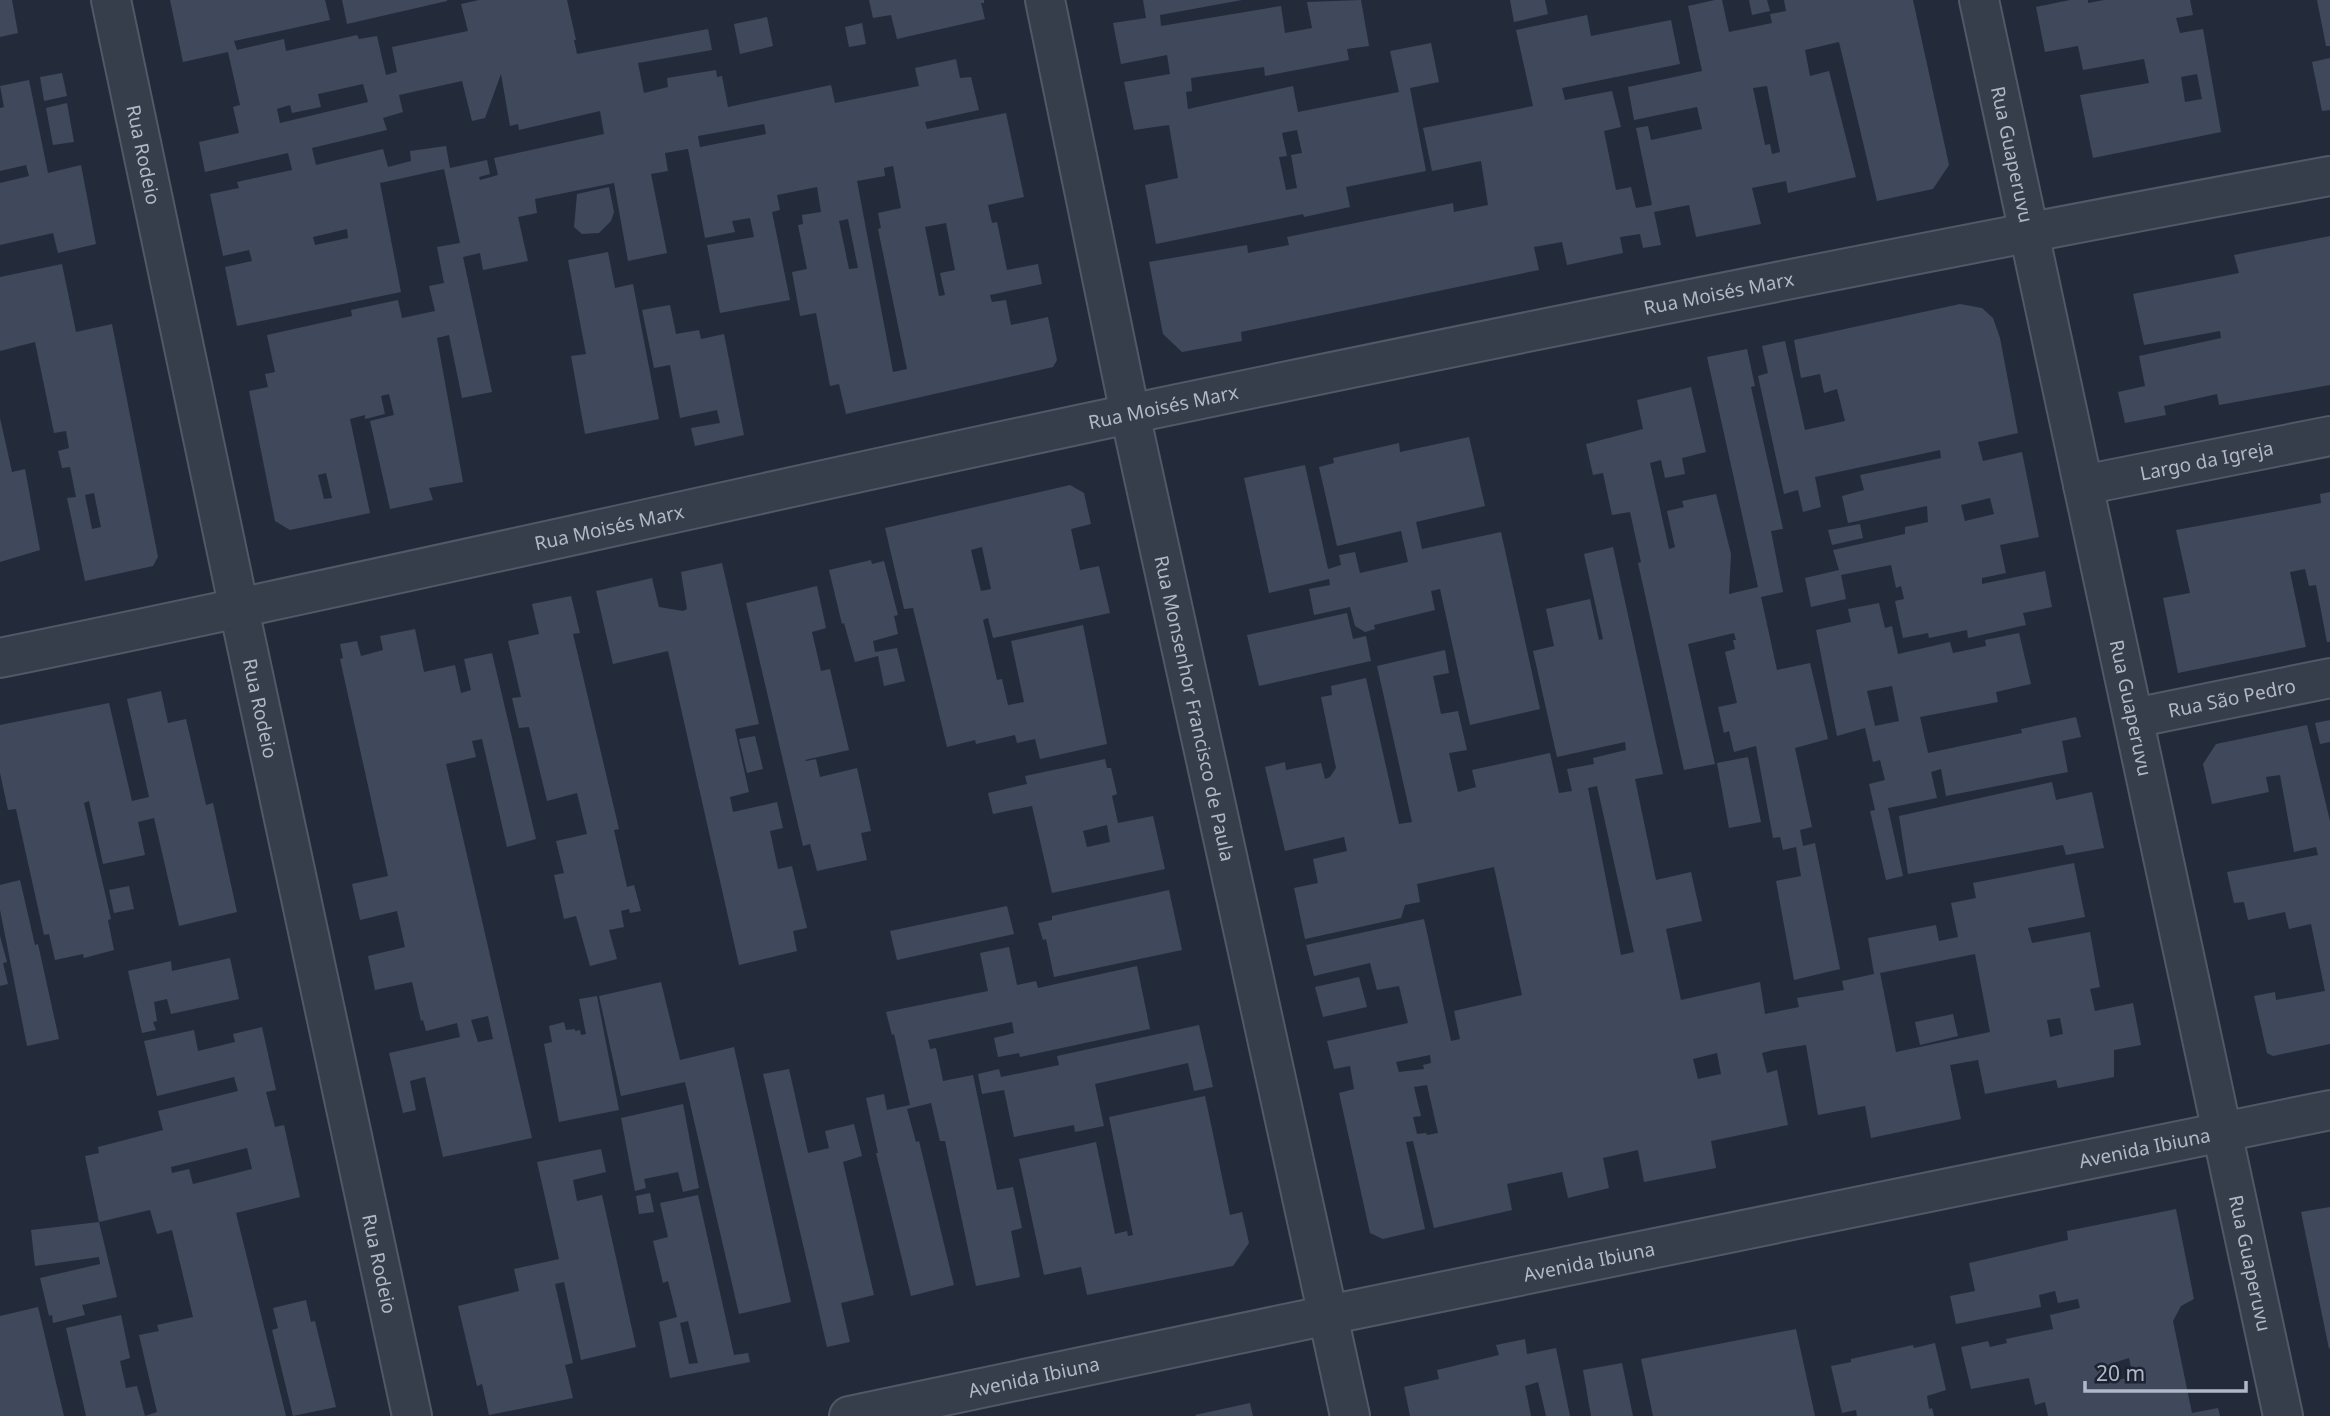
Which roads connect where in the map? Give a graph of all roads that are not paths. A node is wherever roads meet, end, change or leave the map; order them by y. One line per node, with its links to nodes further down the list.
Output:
1 (111, 0): 9 (street, Rua Rodeio)
2 (1045, 0): 6 (street, Rua Monsenhor Francisco de Paula)
3 (1979, 0): 5 (street, Rua Guaperuvu)
4 (2330, 176): 5 (street, Rua Moisés Marx)
5 (2027, 231): 6 (street, Rua Moisés Marx); 8 (street, Rua Guaperuvu)
6 (1130, 414): 9 (street, Rua Moisés Marx); 15 (street, Rua Monsenhor Francisco de Paula)
7 (2330, 436): 8 (street, Largo da Igreja)
8 (2083, 485): 12 (street, Rua Guaperuvu)
9 (239, 610): 10 (street, Rua Moisés Marx); 16 (street, Rua Rodeio)
10 (0, 658)
11 (2330, 678): 12 (street, Rua São Pedro)
12 (2134, 718): 14 (street, Rua Guaperuvu)
13 (2330, 1110): 14 (street, Avenida Ibiuna)
14 (2223, 1132): 15 (street, Avenida Ibiuna); 19 (street, Rua Guaperuvu)
15 (1328, 1315): 17 (street, Avenida Ibiuna); 18 (street, Rua Monsenhor Francisco de Paula)
16 (412, 1416)
17 (849, 1416)
18 (1350, 1416)
19 (2283, 1416)

